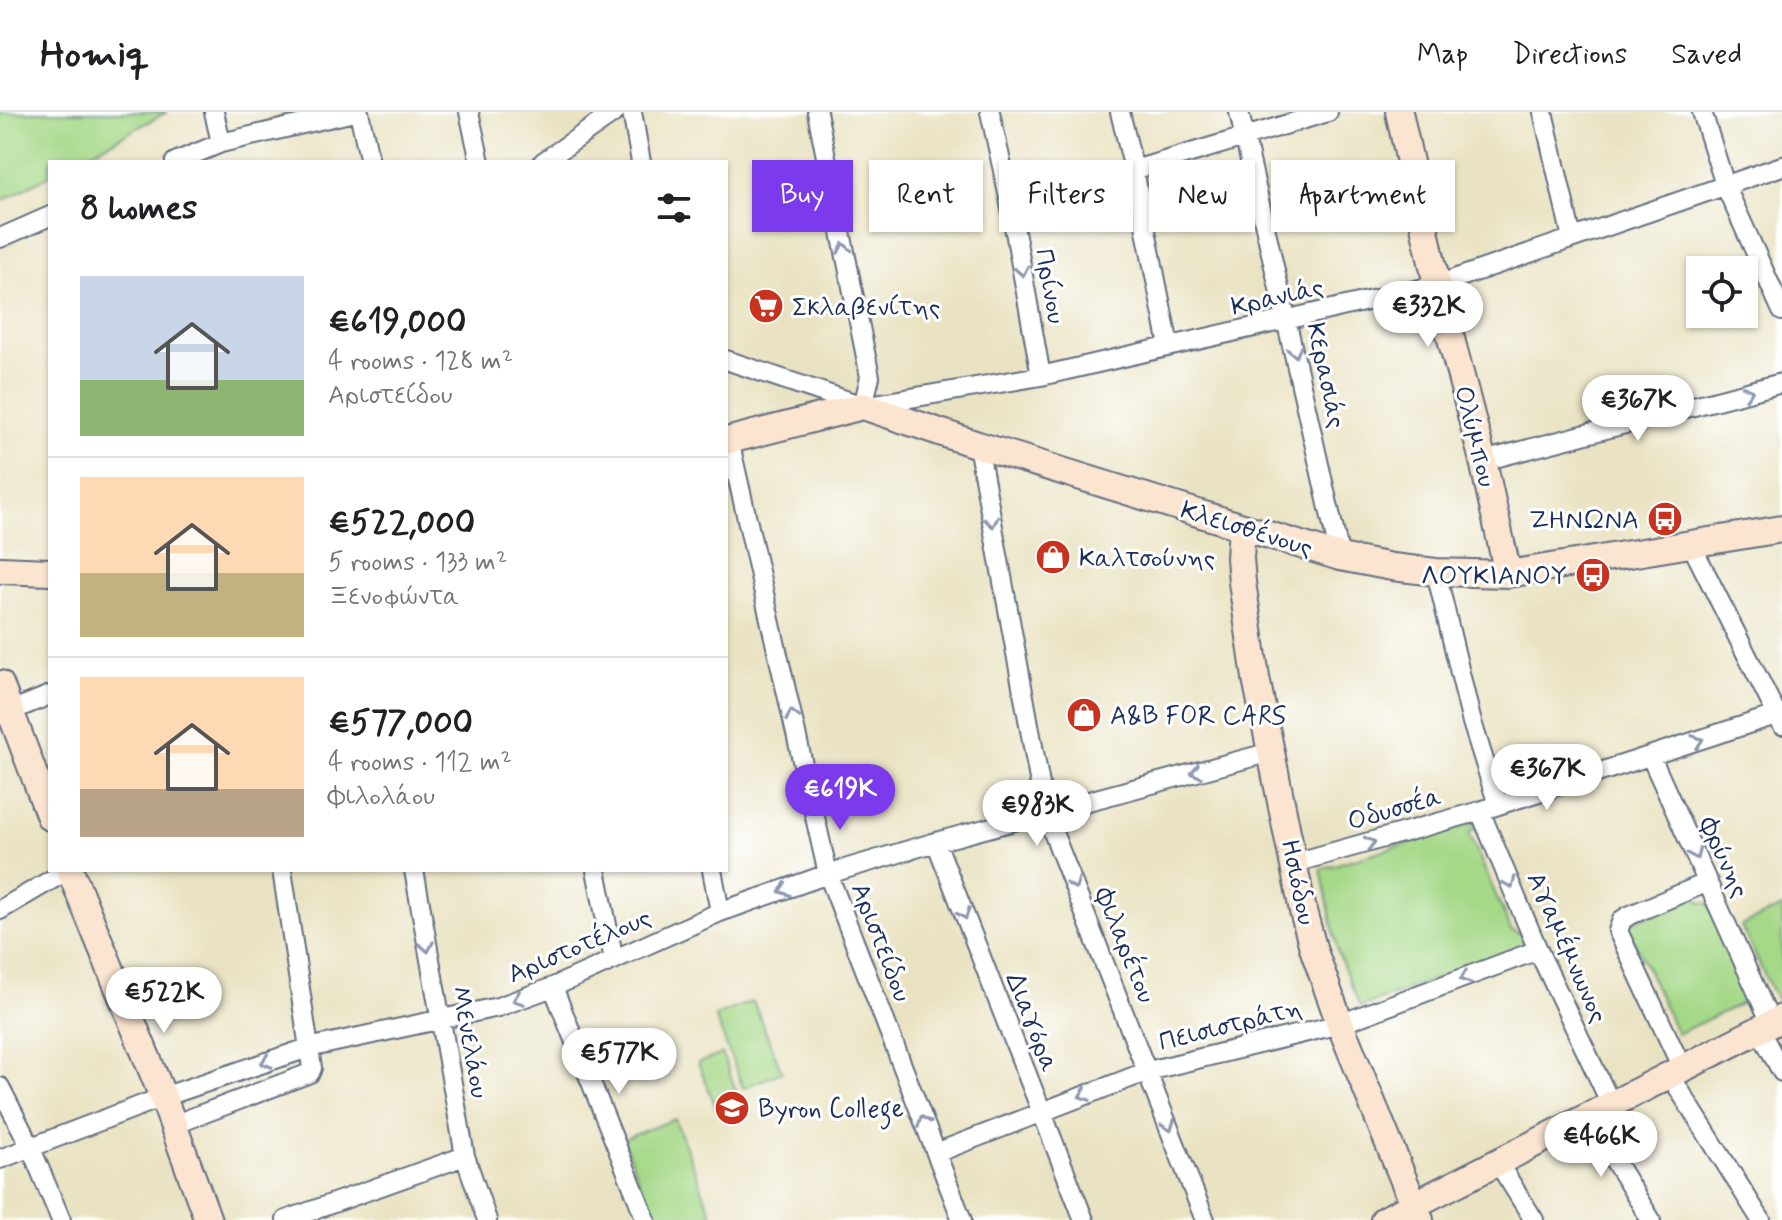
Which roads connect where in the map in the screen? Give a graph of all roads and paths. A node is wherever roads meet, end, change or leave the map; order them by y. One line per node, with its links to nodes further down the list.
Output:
1 (214, 112): 15 (street)
2 (357, 112): 15 (street); 17 (street)
3 (469, 112): 18 (street)
4 (615, 112): 19 (street)
5 (632, 112): 20 (street)
6 (817, 112): 36 (street, one-way to 6)
7 (990, 112): 21 (street, Πρίνου)
8 (1120, 112): 23 (street)
9 (1239, 112): 14 (street, Κερασιάς)
10 (1328, 112): 14 (street)
11 (1399, 112): 29 (street, Ολύμπου)
12 (1543, 112): 28 (street)
13 (1702, 112): 24 (street)
14 (1245, 138): 23 (street); 31 (street, Κερασιάς)
15 (221, 143): 16 (street)
16 (180, 160)
17 (369, 160)
18 (480, 160)
19 (546, 160)
20 (641, 160)
21 (1001, 160)
22 (1782, 166): 24 (street, Κρανιάς)
23 (1134, 170): 32 (street)
24 (1725, 185): 28 (street, Κρανιάς); 30 (street)
25 (48, 217): 27 (street)
26 (1015, 232): 34 (street, Πρίνου, one-way to 34)
27 (0, 238)
28 (1572, 238): 29 (street, Κρανιάς)
29 (1437, 285): 31 (street, Κρανιάς); 39 (street, Ολύμπου)
30 (1782, 311)
31 (1288, 321): 32 (street, Κρανιάς); 43 (street, Κερασιάς, one-way to 43)
32 (1169, 346): 34 (street, Κρανιάς)
33 (728, 361): 36 (street)
34 (1041, 376): 36 (street, Κρανιάς)
35 (1782, 383): 39 (street, one-way to 35)
36 (863, 406): 37 (street); 38 (street, Κλεισθένους)
37 (728, 440): 66 (street, Αριστείδου, one-way to 37)
38 (978, 445): 40 (street, Κλεισθένους); 57 (street, Φιλαρέτου, one-way to 57)
39 (1483, 461): 47 (street, Ολύμπου)
40 (1242, 527): 43 (street, Κλεισθένους); 52 (street, Ησιόδου)
41 (1782, 529): 42 (street, Κλεισθένους)
42 (1692, 546): 47 (street, Κλεισθένους); 51 (street)
43 (1340, 557): 46 (street, Κλεισθένους)
44 (0, 570): 45 (street)
45 (48, 572)
46 (1436, 572): 47 (street, Κλεισθένους); 54 (street)
47 (1508, 574)
48 (0, 684): 50 (street)
49 (48, 696): 50 (street)
50 (5, 714): 56 (street)
51 (1780, 718): 53 (street, Οδυσσέα, one-way to 51)
52 (1271, 752): 57 (street, Αριστοτέλους, one-way to 57); 59 (street, Ησιόδου)
53 (1651, 757): 54 (street, Οδυσσέα); 67 (street, Φρύνης, one-way to 67)
54 (1498, 805): 55 (street, Οδυσσέα)
55 (1480, 811): 59 (street, Οδυσσέα, one-way to 55); 70 (street, Αγαμέμνωνος, one-way to 70)
56 (48, 812)
57 (1045, 812): 58 (street, Αριστοτέλους); 77 (street, Φιλαρέτου, one-way to 77)
58 (936, 842): 66 (street, Αριστοτέλους); 83 (street, Διαγόρα, one-way to 83)
59 (1294, 863): 75 (street, Ησιόδου)
60 (66, 872): 68 (street)
61 (70, 872): 81 (street)
62 (282, 872): 76 (street)
63 (414, 872): 73 (street, Μενελάου, one-way to 73)
64 (596, 872): 71 (street)
65 (712, 872): 69 (street)
66 (828, 874): 69 (street, Αριστοτέλους, one-way to 69); 87 (street, Αριστείδου, one-way to 66)
67 (1708, 882): 74 (street, Φρύνης); 78 (street)
68 (0, 910)
69 (720, 912): 71 (street, Αριστοτέλους)
70 (1538, 950): 75 (street, Πεισιστράτη, one-way to 75); 82 (street, Αγαμέμνωνος)
71 (614, 960): 72 (street, Αριστοτέλους)
72 (553, 987): 73 (street, Αριστοτέλους, one-way to 73); 96 (street)
73 (440, 1020): 76 (street, Αριστοτέλους); 88 (street, Μενελάου)
74 (1771, 1023): 78 (street); 79 (street, Φρύνης)
75 (1340, 1024): 77 (street, Πεισιστράτη); 91 (street, Ησιόδου)
76 (308, 1048): 81 (street, Αριστοτέλους, one-way to 81); 85 (street)
77 (1148, 1071): 83 (street, Πεισιστράτη, one-way to 83); 99 (street, Φιλαρέτου, one-way to 99)
78 (1676, 1072): 82 (street); 103 (street)
79 (1782, 1072)
80 (0, 1087): 86 (street)
81 (163, 1097): 85 (street); 86 (street, Αριστοτέλους)
82 (1611, 1104): 84 (street)
83 (1040, 1111): 87 (street, Πεισιστράτη); 98 (street, Διαγόρα)
84 (1587, 1116): 90 (street); 102 (street)
85 (173, 1125): 93 (street)
86 (30, 1146): 89 (street, Αριστοτέλους); 92 (street)
87 (936, 1153): 97 (street, Αριστείδου)
88 (465, 1156): 94 (street); 95 (street, Μενελάου)
89 (0, 1159)
90 (1497, 1161): 91 (street); 101 (street)
91 (1416, 1212): 100 (street)
92 (61, 1220)
93 (208, 1220)
94 (286, 1220)
95 (487, 1220)
96 (646, 1220)
97 (962, 1220)
98 (1084, 1220)
99 (1205, 1220)
100 (1384, 1220)
101 (1534, 1220)
102 (1651, 1220)
103 (1761, 1220)

